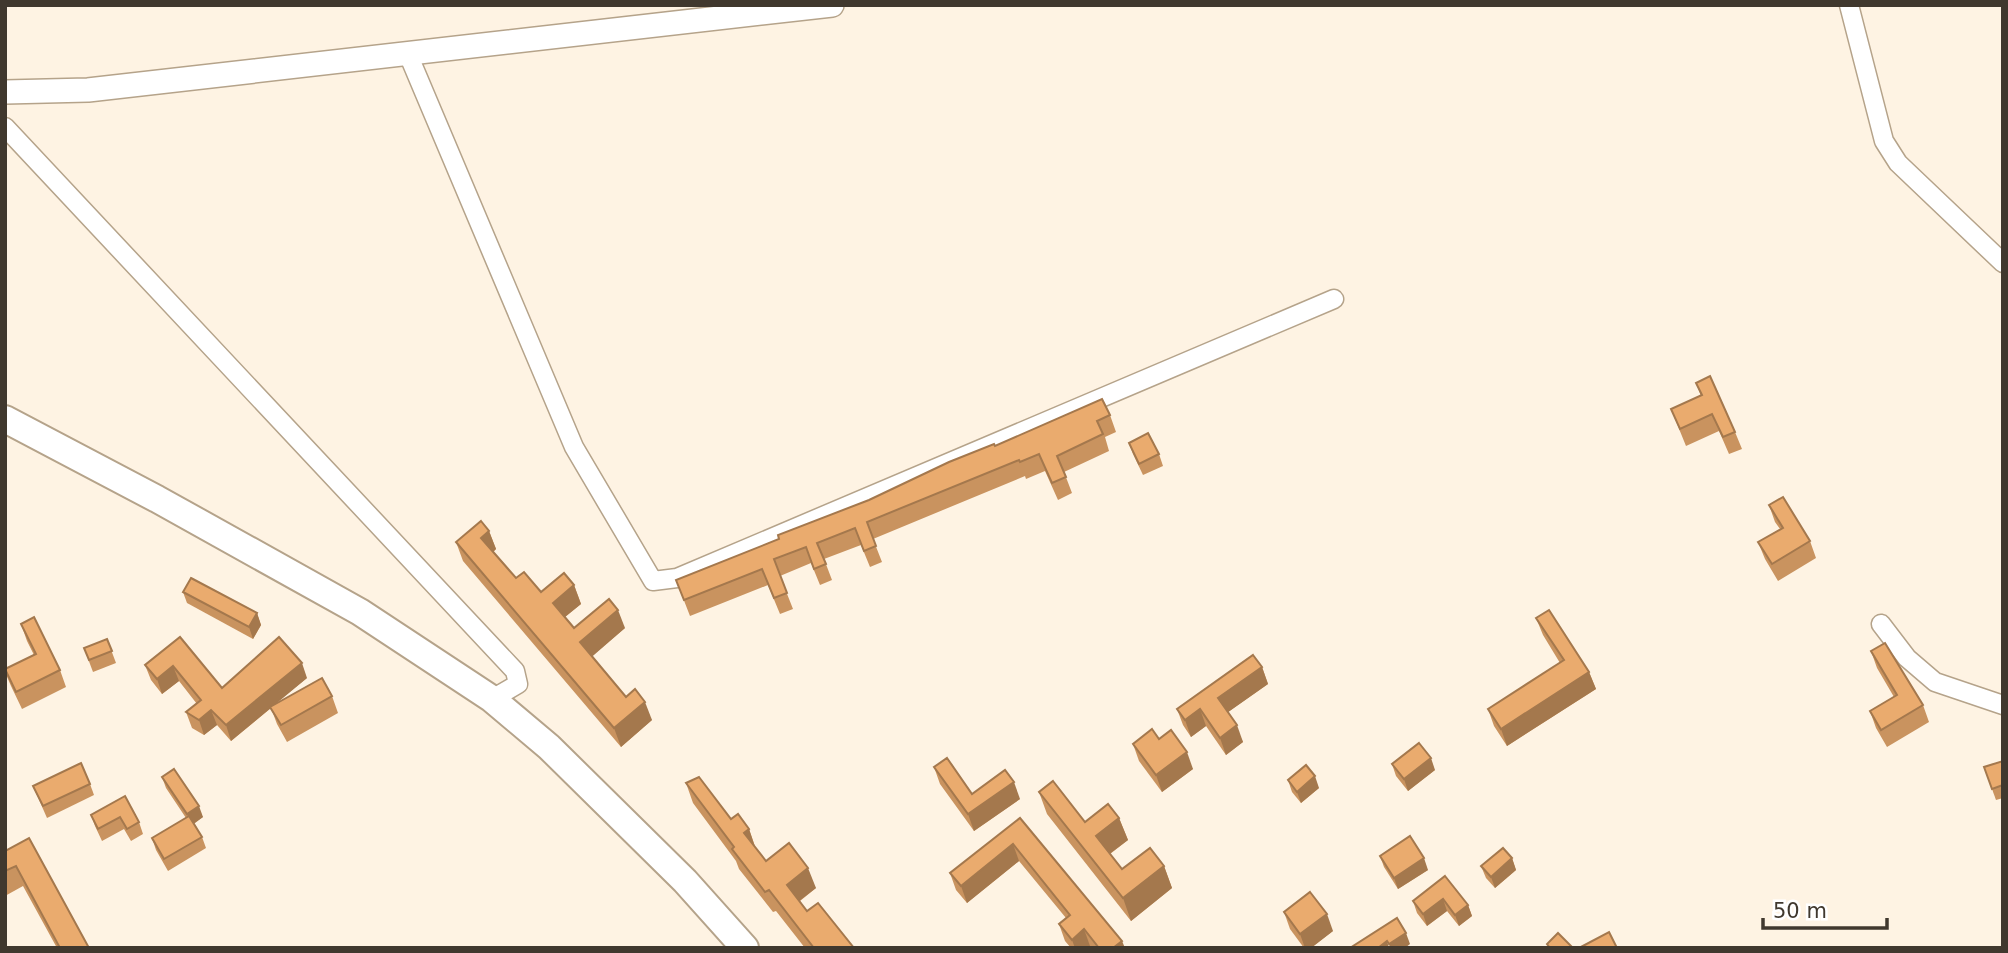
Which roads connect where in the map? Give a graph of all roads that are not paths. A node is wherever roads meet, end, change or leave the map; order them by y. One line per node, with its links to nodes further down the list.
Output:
1 (832, 5): 3 (street)
2 (1849, 5): 6 (street)
3 (408, 54): 4 (street); 7 (street)
4 (5, 93)
5 (5, 127): 10 (street)
6 (2003, 263)
7 (1334, 299)
8 (5, 419): 10 (main road)
9 (1881, 624): 11 (street)
10 (492, 699): 12 (main road)
11 (2003, 705)
12 (745, 948)

